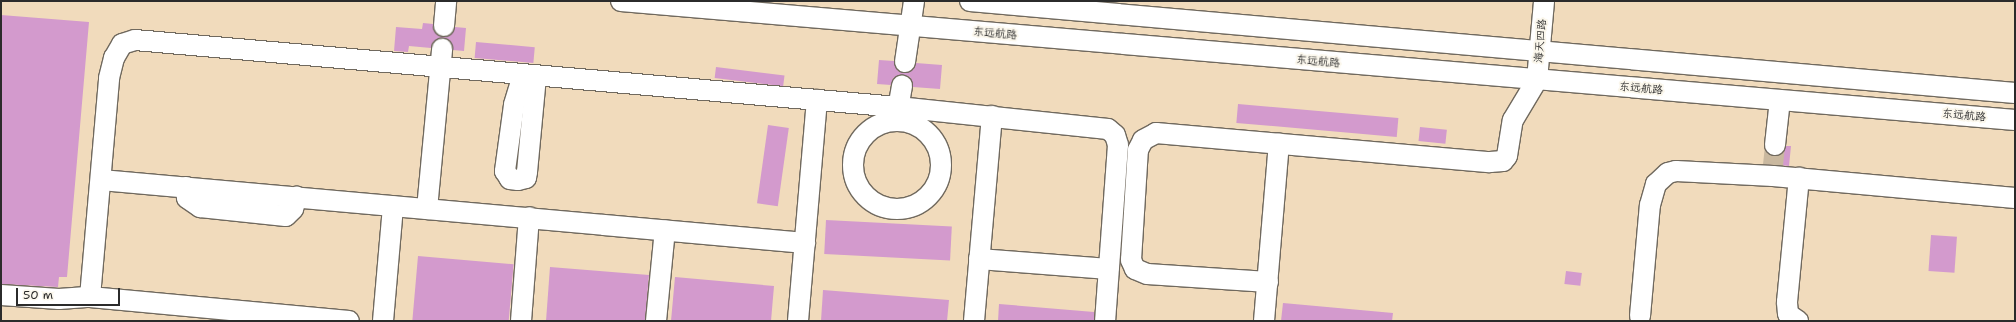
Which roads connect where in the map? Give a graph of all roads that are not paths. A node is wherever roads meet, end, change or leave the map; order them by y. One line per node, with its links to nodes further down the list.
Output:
1 (446, 1): 6 (street)
2 (621, 1): 7 (street, 东远航路)
3 (914, 1): 7 (street)
4 (970, 1): 8 (street)
5 (1544, 1): 8 (street, 海天四路)
6 (444, 26)
7 (910, 27): 10 (street); 11 (street, 东远航路)
8 (1540, 51): 11 (street, 海天四路); 13 (street)
9 (441, 58): 14 (street); 22 (street); 25 (street)
10 (905, 62)
11 (1537, 80): 15 (street, 东远航路); 19 (street)
12 (902, 86): 16 (street)
13 (2015, 93)
14 (817, 100): 16 (street); 28 (street)
15 (1780, 100): 18 (street, 东远航路); 20 (street)
16 (897, 114): 16 (street); 17 (street)
17 (992, 116): 29 (street); 30 (street)
18 (2015, 120)
19 (1279, 144): 31 (street); 31 (street)
20 (1776, 145)
21 (1799, 178): 23 (street); 35 (street); 44 (street)
22 (102, 180): 24 (street); 33 (street)
23 (2015, 198)
24 (393, 206): 25 (street); 37 (street)
25 (427, 209): 26 (street)
26 (529, 217): 27 (street); 38 (street)
27 (665, 230): 28 (street); 39 (street)
28 (805, 243): 40 (street)
29 (980, 259): 30 (street); 41 (street)
30 (1109, 269): 42 (street)
31 (1268, 282): 43 (street)
32 (1, 295): 33 (street)
33 (90, 297): 34 (street)
34 (155, 312): 36 (street)
35 (1640, 316)
36 (349, 321)
37 (383, 321)
38 (521, 321)
39 (656, 321)
40 (798, 321)
41 (974, 321)
42 (1105, 321)
43 (1264, 321)
44 (1798, 321)

